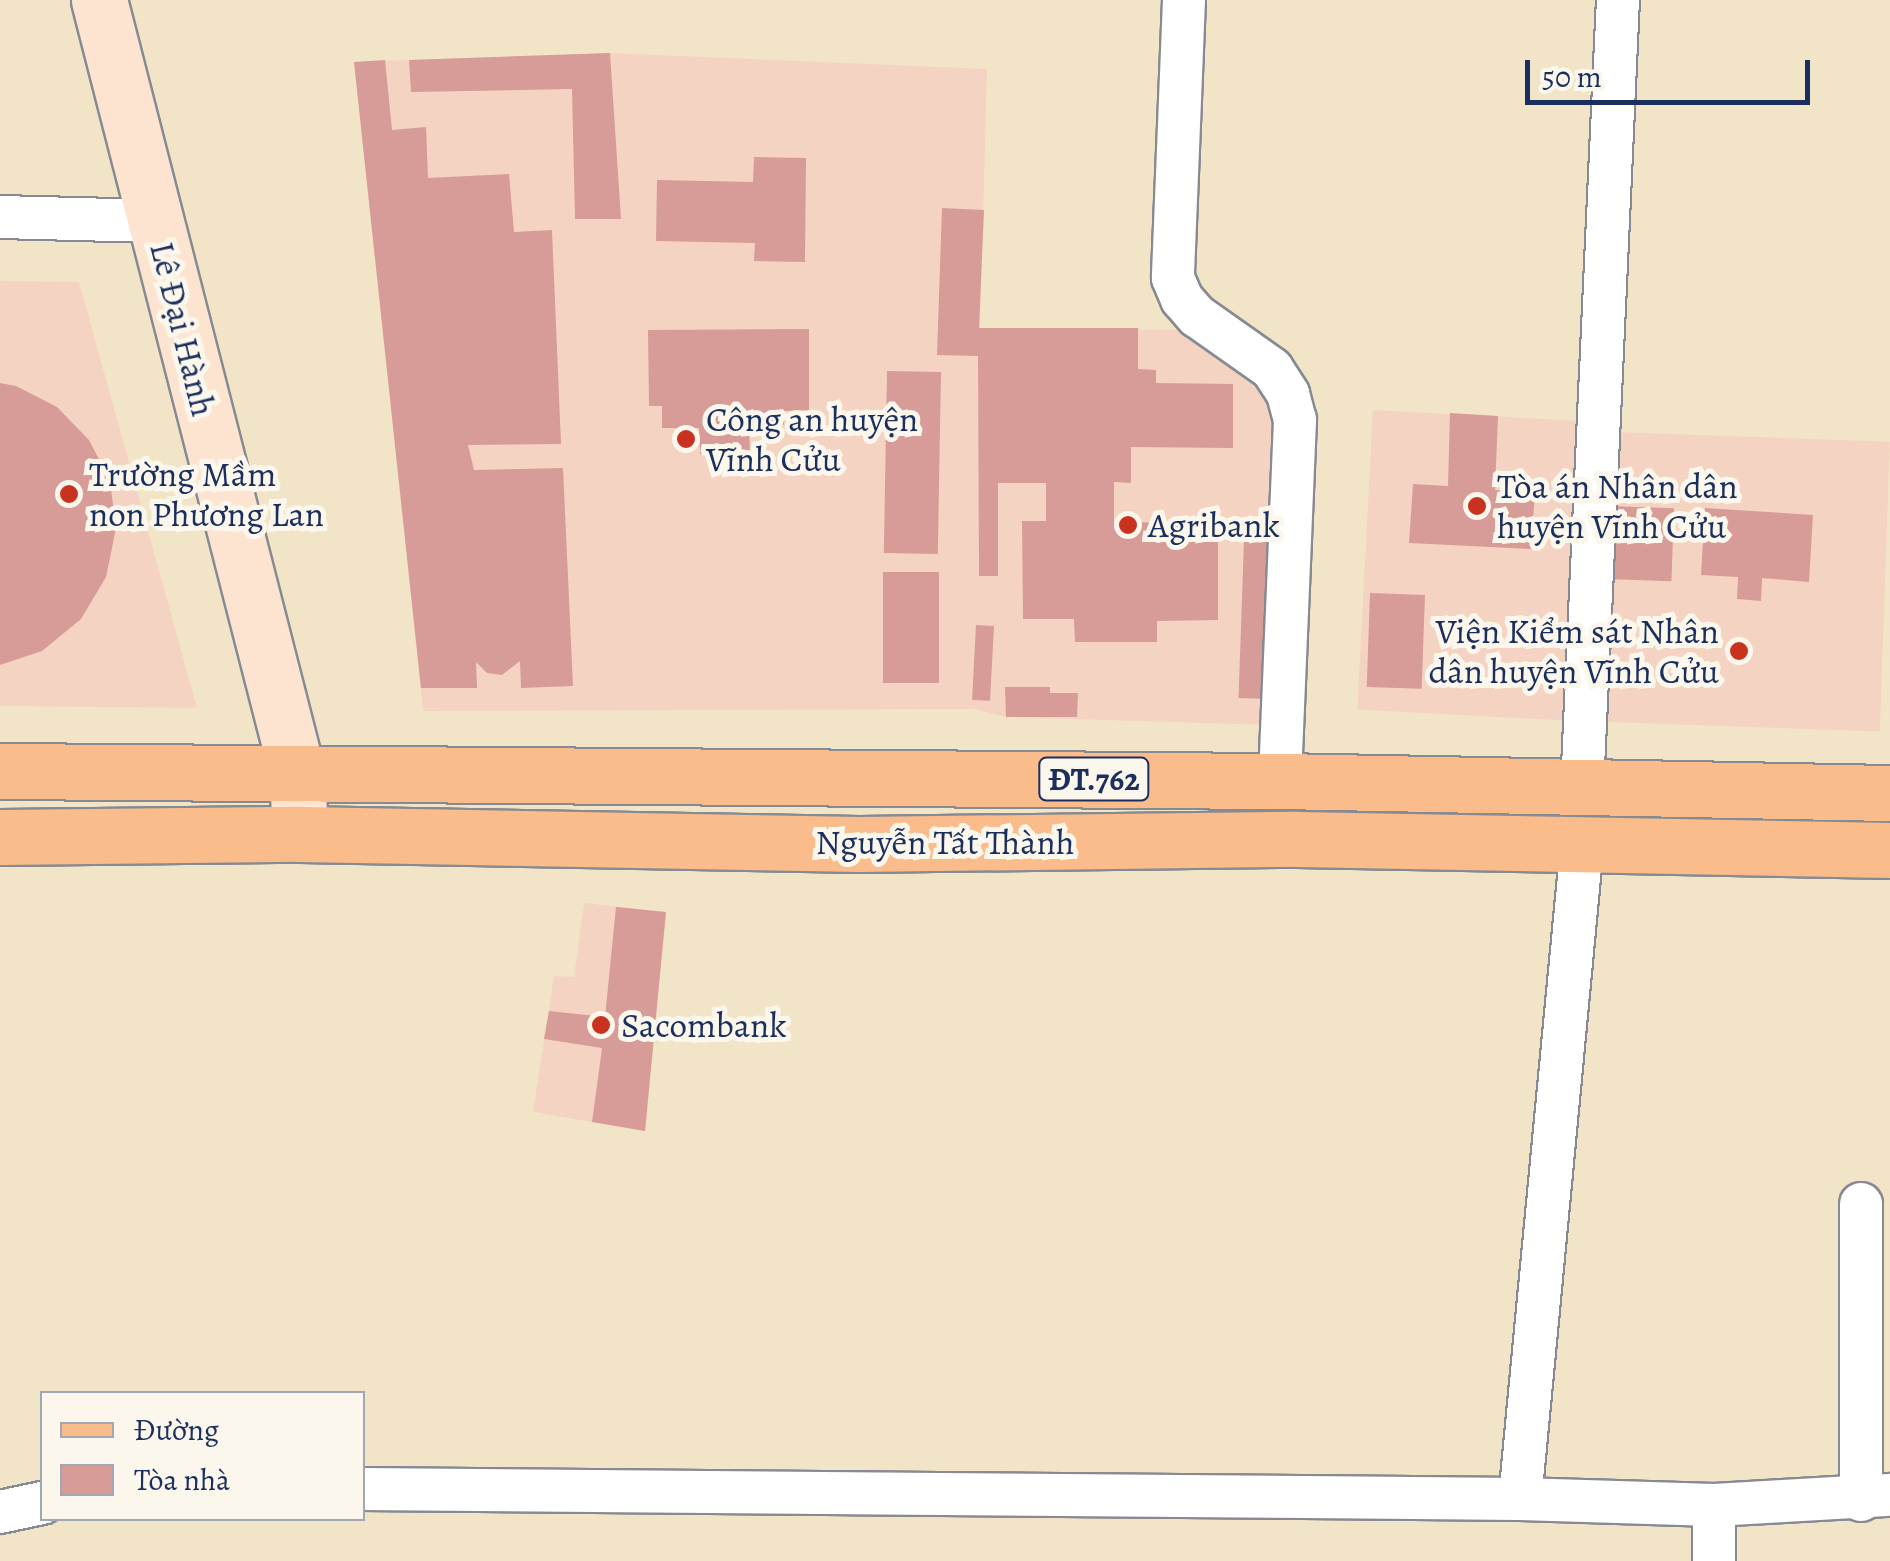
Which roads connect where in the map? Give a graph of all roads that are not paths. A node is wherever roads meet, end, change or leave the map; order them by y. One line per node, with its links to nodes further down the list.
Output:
1 (99, 0): 5 (main road, Lê Đại Hành)
2 (1184, 0): 9 (street)
3 (1618, 0): 10 (street)
4 (0, 217): 5 (street)
5 (156, 221): 7 (main road, Lê Đại Hành)
6 (0, 771): 7 (main road, Nguyễn Tất Thành)
7 (297, 773): 8 (main road, Nguyễn Tất Thành / ĐT.762); 12 (main road, Lê Đại Hành)
8 (860, 779): 9 (main road, Nguyễn Tất Thành / ĐT.762); 14 (main road)
9 (1280, 781): 10 (main road, Nguyễn Tất Thành / ĐT.762)
10 (1582, 790): 11 (main road, Nguyễn Tất Thành / ĐT.762); 15 (main road)
11 (1890, 794)
12 (300, 834): 13 (main road, Nguyễn Tất Thành); 14 (main road, Nguyễn Tất Thành / ĐT.762)
13 (0, 837)
14 (859, 844): 15 (main road, Nguyễn Tất Thành / ĐT.762)
15 (1582, 846): 16 (main road, Nguyễn Tất Thành / ĐT.762); 19 (street)
16 (1890, 850)
17 (1861, 1204): 20 (street)
18 (365, 1489): 19 (street)
19 (1520, 1498): 22 (street)
20 (1875, 1498): 22 (street)
21 (40, 1503): 23 (street)
22 (1714, 1505): 24 (street)
23 (0, 1512)
24 (1714, 1561)

